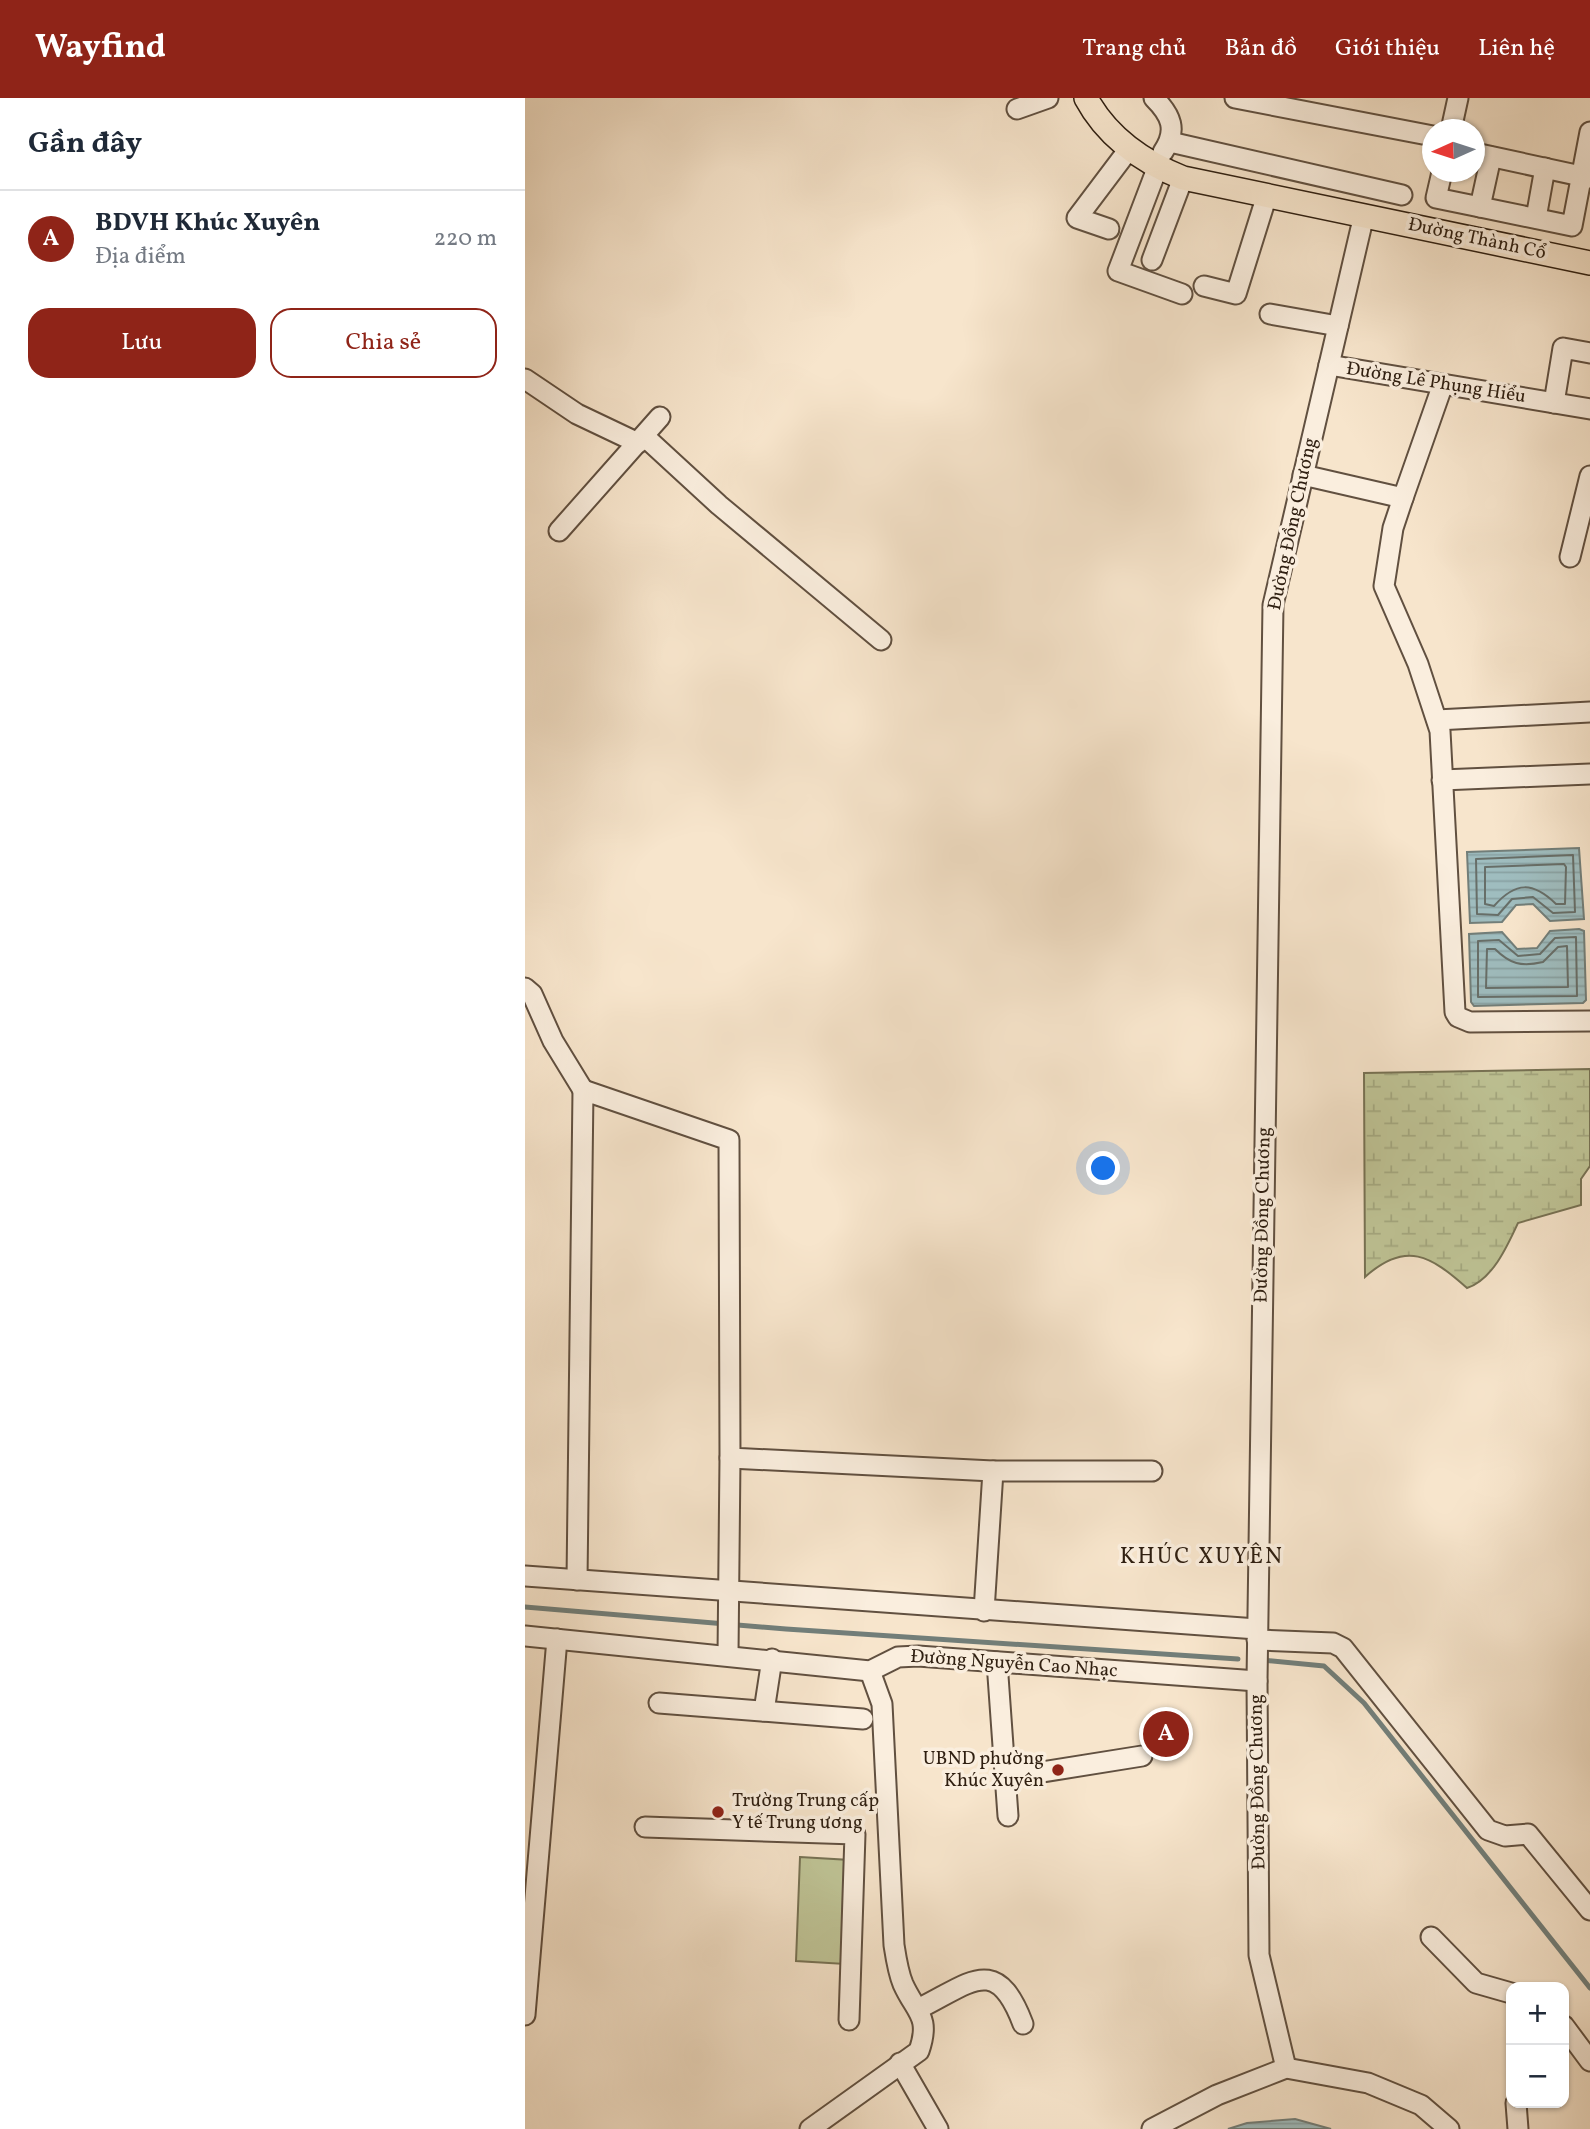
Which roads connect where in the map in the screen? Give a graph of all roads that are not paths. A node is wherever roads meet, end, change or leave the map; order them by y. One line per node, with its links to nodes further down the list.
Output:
1 (1048, 98): 6 (street)
2 (1086, 98): 11 (main road)
3 (1154, 98): 10 (street)
4 (1235, 98): 9 (street)
5 (1458, 98): 7 (street)
6 (1017, 109)
7 (1453, 119)
8 (1590, 132): 15 (street)
9 (1422, 134)
10 (1170, 142): 13 (street); 20 (street)
11 (1129, 149): 13 (main road); 24 (street)
12 (1485, 155): 14 (street)
13 (1156, 165): 16 (main road); 28 (street)
14 (1545, 168): 15 (street); 23 (street)
15 (1586, 177): 23 (street)
16 (1183, 178): 19 (main road); 25 (street)
17 (1440, 182): 21 (street)
18 (1481, 182): 21 (street)
19 (1267, 195): 22 (main road); 27 (street)
20 (1402, 195)
21 (1480, 207): 23 (street)
22 (1364, 215): 26 (main road, Đường Thành Cổ); 30 (street, Đường Lê Phụng Hiểu)
23 (1536, 218)
24 (1109, 229)
25 (1152, 260)
26 (1590, 263)
27 (1204, 286)
28 (1182, 294)
29 (1270, 314): 30 (street)
30 (1338, 326): 32 (street, Đường Lê Phụng Hiểu)
31 (1590, 353): 35 (street)
32 (1329, 365): 34 (street, Đường Lê Phụng Hiểu); 39 (street, Đường Đồng Chương)
33 (525, 379): 38 (street)
34 (1443, 384): 35 (street, Đường Lê Phụng Hiểu); 41 (street)
35 (1554, 403): 36 (street, Đường Lê Phụng Hiểu)
36 (1590, 408)
37 (660, 417): 38 (street)
38 (641, 439): 42 (street); 44 (street)
39 (1303, 475): 41 (street); 62 (street, Đường Đồng Chương)
40 (1590, 475): 43 (street)
41 (1403, 498): 46 (street)
42 (559, 531)
43 (1570, 557)
44 (881, 640)
45 (1590, 712): 46 (street)
46 (1437, 720): 48 (street)
47 (1590, 774): 48 (street)
48 (1442, 780): 50 (street)
49 (525, 988): 51 (street)
50 (1590, 1021)
51 (583, 1090): 52 (street); 56 (street)
52 (730, 1458): 53 (street); 57 (street)
53 (993, 1471): 54 (street); 58 (street)
54 (1152, 1471)
55 (525, 1576): 56 (street)
56 (577, 1580): 57 (street)
57 (730, 1597): 58 (street); 61 (street)
58 (984, 1611): 62 (street)
59 (525, 1636): 60 (street)
60 (557, 1639): 61 (street); 77 (street)
61 (728, 1648): 63 (street)
62 (1257, 1653): 64 (street, Đường Nguyễn Cao Nhạc); 73 (street); 83 (street, Đường Đồng Chương)
63 (772, 1659): 65 (street); 67 (street)
64 (997, 1662): 65 (street, Đường Nguyễn Cao Nhạc); 70 (street)
65 (870, 1671): 76 (street)
66 (659, 1703): 67 (street)
67 (764, 1711): 68 (street)
68 (863, 1719)
69 (1142, 1756): 70 (street)
70 (1005, 1778): 71 (street)
71 (1008, 1816)
72 (645, 1828): 78 (street)
73 (1590, 1910)
74 (1431, 1937): 75 (street)
75 (1506, 1992)
76 (918, 2009): 79 (street); 82 (street)
77 (525, 2015)
78 (849, 2020)
79 (1023, 2024)
80 (1569, 2033): 81 (street)
81 (1590, 2061)
82 (900, 2063): 85 (street); 86 (street)
83 (1286, 2068): 87 (street); 88 (street)
84 (1516, 2108): 89 (street)
85 (810, 2129)
86 (938, 2129)
87 (1152, 2129)
88 (1449, 2129)
89 (1518, 2129)

